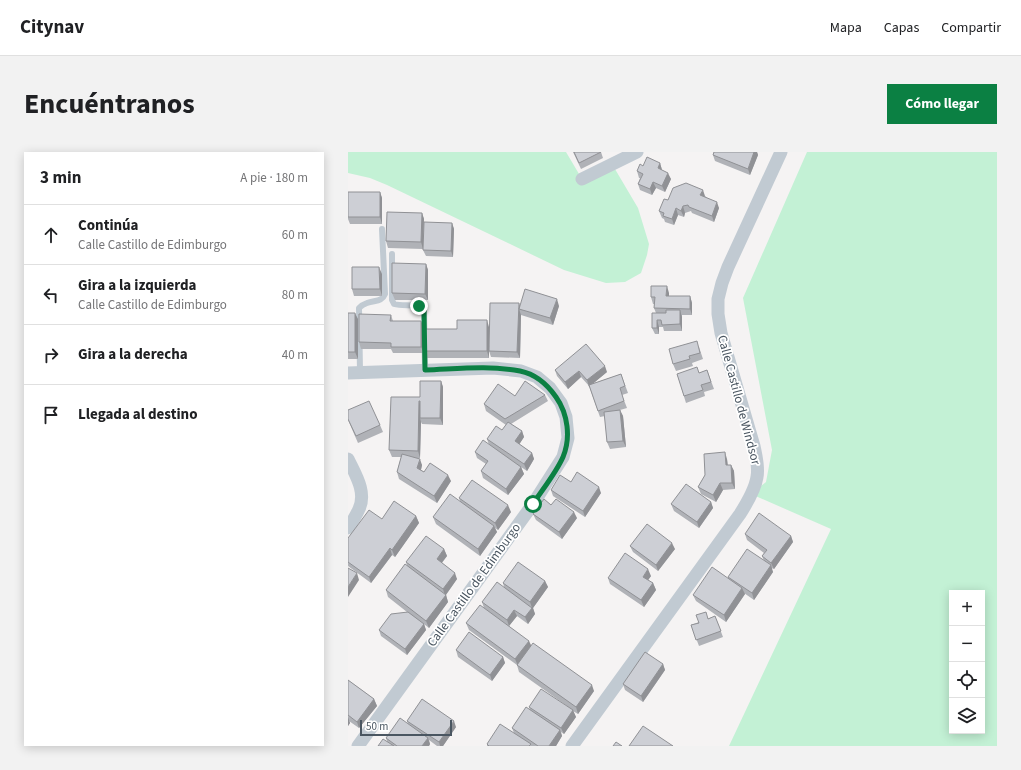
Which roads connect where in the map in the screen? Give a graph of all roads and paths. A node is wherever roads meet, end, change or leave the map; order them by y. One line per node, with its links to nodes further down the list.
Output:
1 (638, 152): 3 (street)
2 (781, 152): 11 (street, Calle Castillo de Windsor)
3 (582, 179)
4 (382, 229): 7 (lane)
5 (392, 254): 6 (lane)
6 (425, 370): 7 (street, Calle Castillo de Edimburgo); 10 (street, Calle Castillo de Edimburgo)
7 (354, 372)
8 (348, 459): 9 (street)
9 (348, 528)
10 (358, 746)
11 (572, 746)

